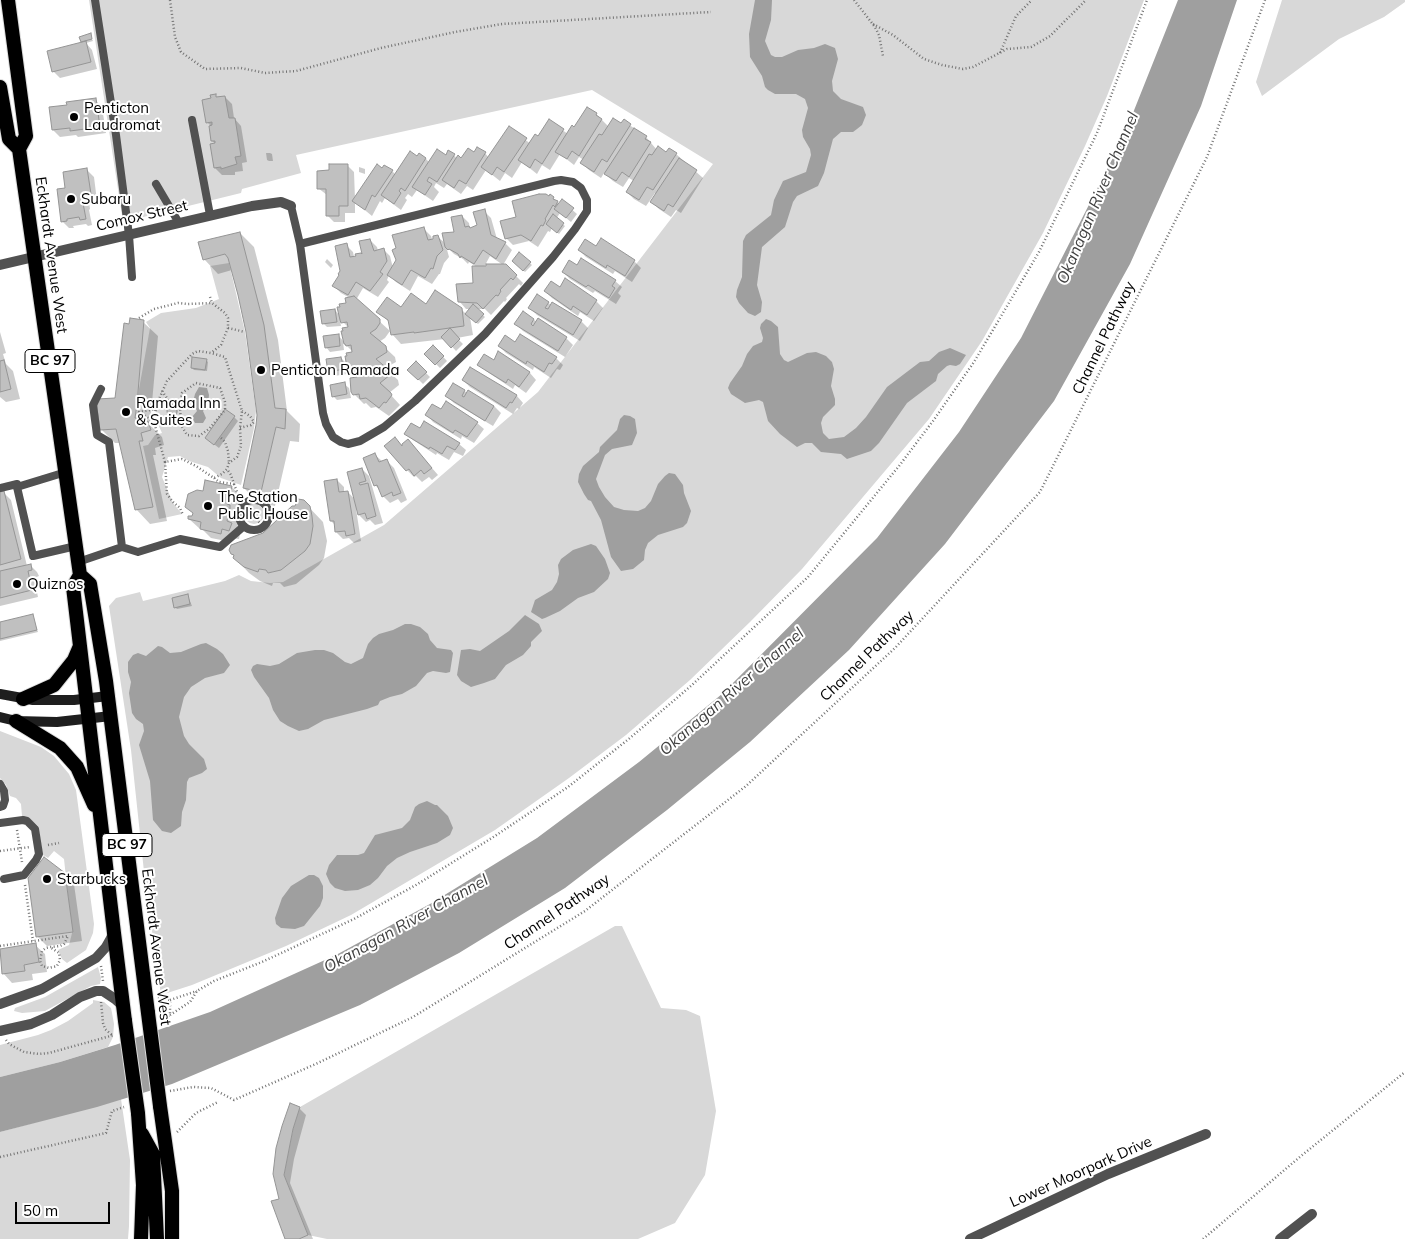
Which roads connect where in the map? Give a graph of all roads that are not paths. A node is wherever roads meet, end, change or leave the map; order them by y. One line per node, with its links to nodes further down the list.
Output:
1 (8, 0): 5 (highway, Eckhardt Avenue West / BC 97)
2 (95, 0): 10 (lane)
3 (0, 87): 5 (highway, Eckhardt Avenue West / BC 97)
4 (192, 120): 8 (lane)
5 (20, 148): 12 (highway, Eckhardt Avenue West / BC 97)
6 (156, 184): 9 (lane)
7 (291, 206): 8 (street, Comox Street); 11 (lane)
8 (210, 216): 9 (street, Comox Street)
9 (179, 223): 10 (street, Comox Street)
10 (129, 235): 12 (street, Comox Street); 14 (lane)
11 (300, 244): 11 (lane)
12 (36, 256): 13 (street, Comox Street); 16 (highway, Eckhardt Avenue West / BC 97)
13 (0, 265)
14 (132, 277)
15 (101, 389): 21 (lane)
16 (66, 472): 17 (lane); 20 (highway, Eckhardt Avenue West / BC 97)
17 (17, 487): 18 (lane); 20 (lane)
18 (0, 488)
19 (244, 526): 19 (lane); 21 (lane)
20 (76, 546): 22 (highway, Eckhardt Avenue West / BC 97)
21 (122, 547): 22 (lane)
22 (79, 568): 23 (highway, Eckhardt Avenue West / BC 97); 25 (highway, Eckhardt Avenue West / BC 97)
23 (80, 646): 26 (highway); 27 (highway, Eckhardt Avenue West / BC 97)
24 (0, 694): 26 (main road)
25 (108, 696): 27 (main road); 28 (highway, Eckhardt Avenue West / BC 97)
26 (24, 699): 27 (main road)
27 (86, 699): 30 (highway, Eckhardt Avenue West / BC 97)
28 (111, 716): 30 (main road); 44 (highway, Eckhardt Avenue West / BC 97, bridge)
29 (0, 717): 31 (main road)
30 (89, 719): 31 (main road); 35 (highway, Eckhardt Avenue West / BC 97)
31 (16, 721): 35 (highway)
32 (0, 784): 33 (lane)
33 (0, 807)
34 (0, 823): 36 (lane)
35 (101, 824): 37 (highway, Eckhardt Avenue West / BC 97)
36 (4, 879)
37 (114, 933): 38 (street); 39 (highway, Eckhardt Avenue West / BC 97)
38 (0, 1004)
39 (124, 1020): 40 (street); 41 (highway, Eckhardt Avenue West / BC 97, bridge)
40 (3, 1031)
41 (140, 1131): 45 (highway, Eckhardt Avenue West / BC 97); 46 (highway)
42 (1206, 1134): 49 (street, Lower Moorpark Drive)
43 (1312, 1214): 50 (street)
44 (173, 1217): 47 (highway, Eckhardt Avenue West / BC 97); 48 (highway)
45 (140, 1239)
46 (157, 1239)
47 (172, 1239)
48 (184, 1239)
49 (970, 1239)
50 (1280, 1239)

